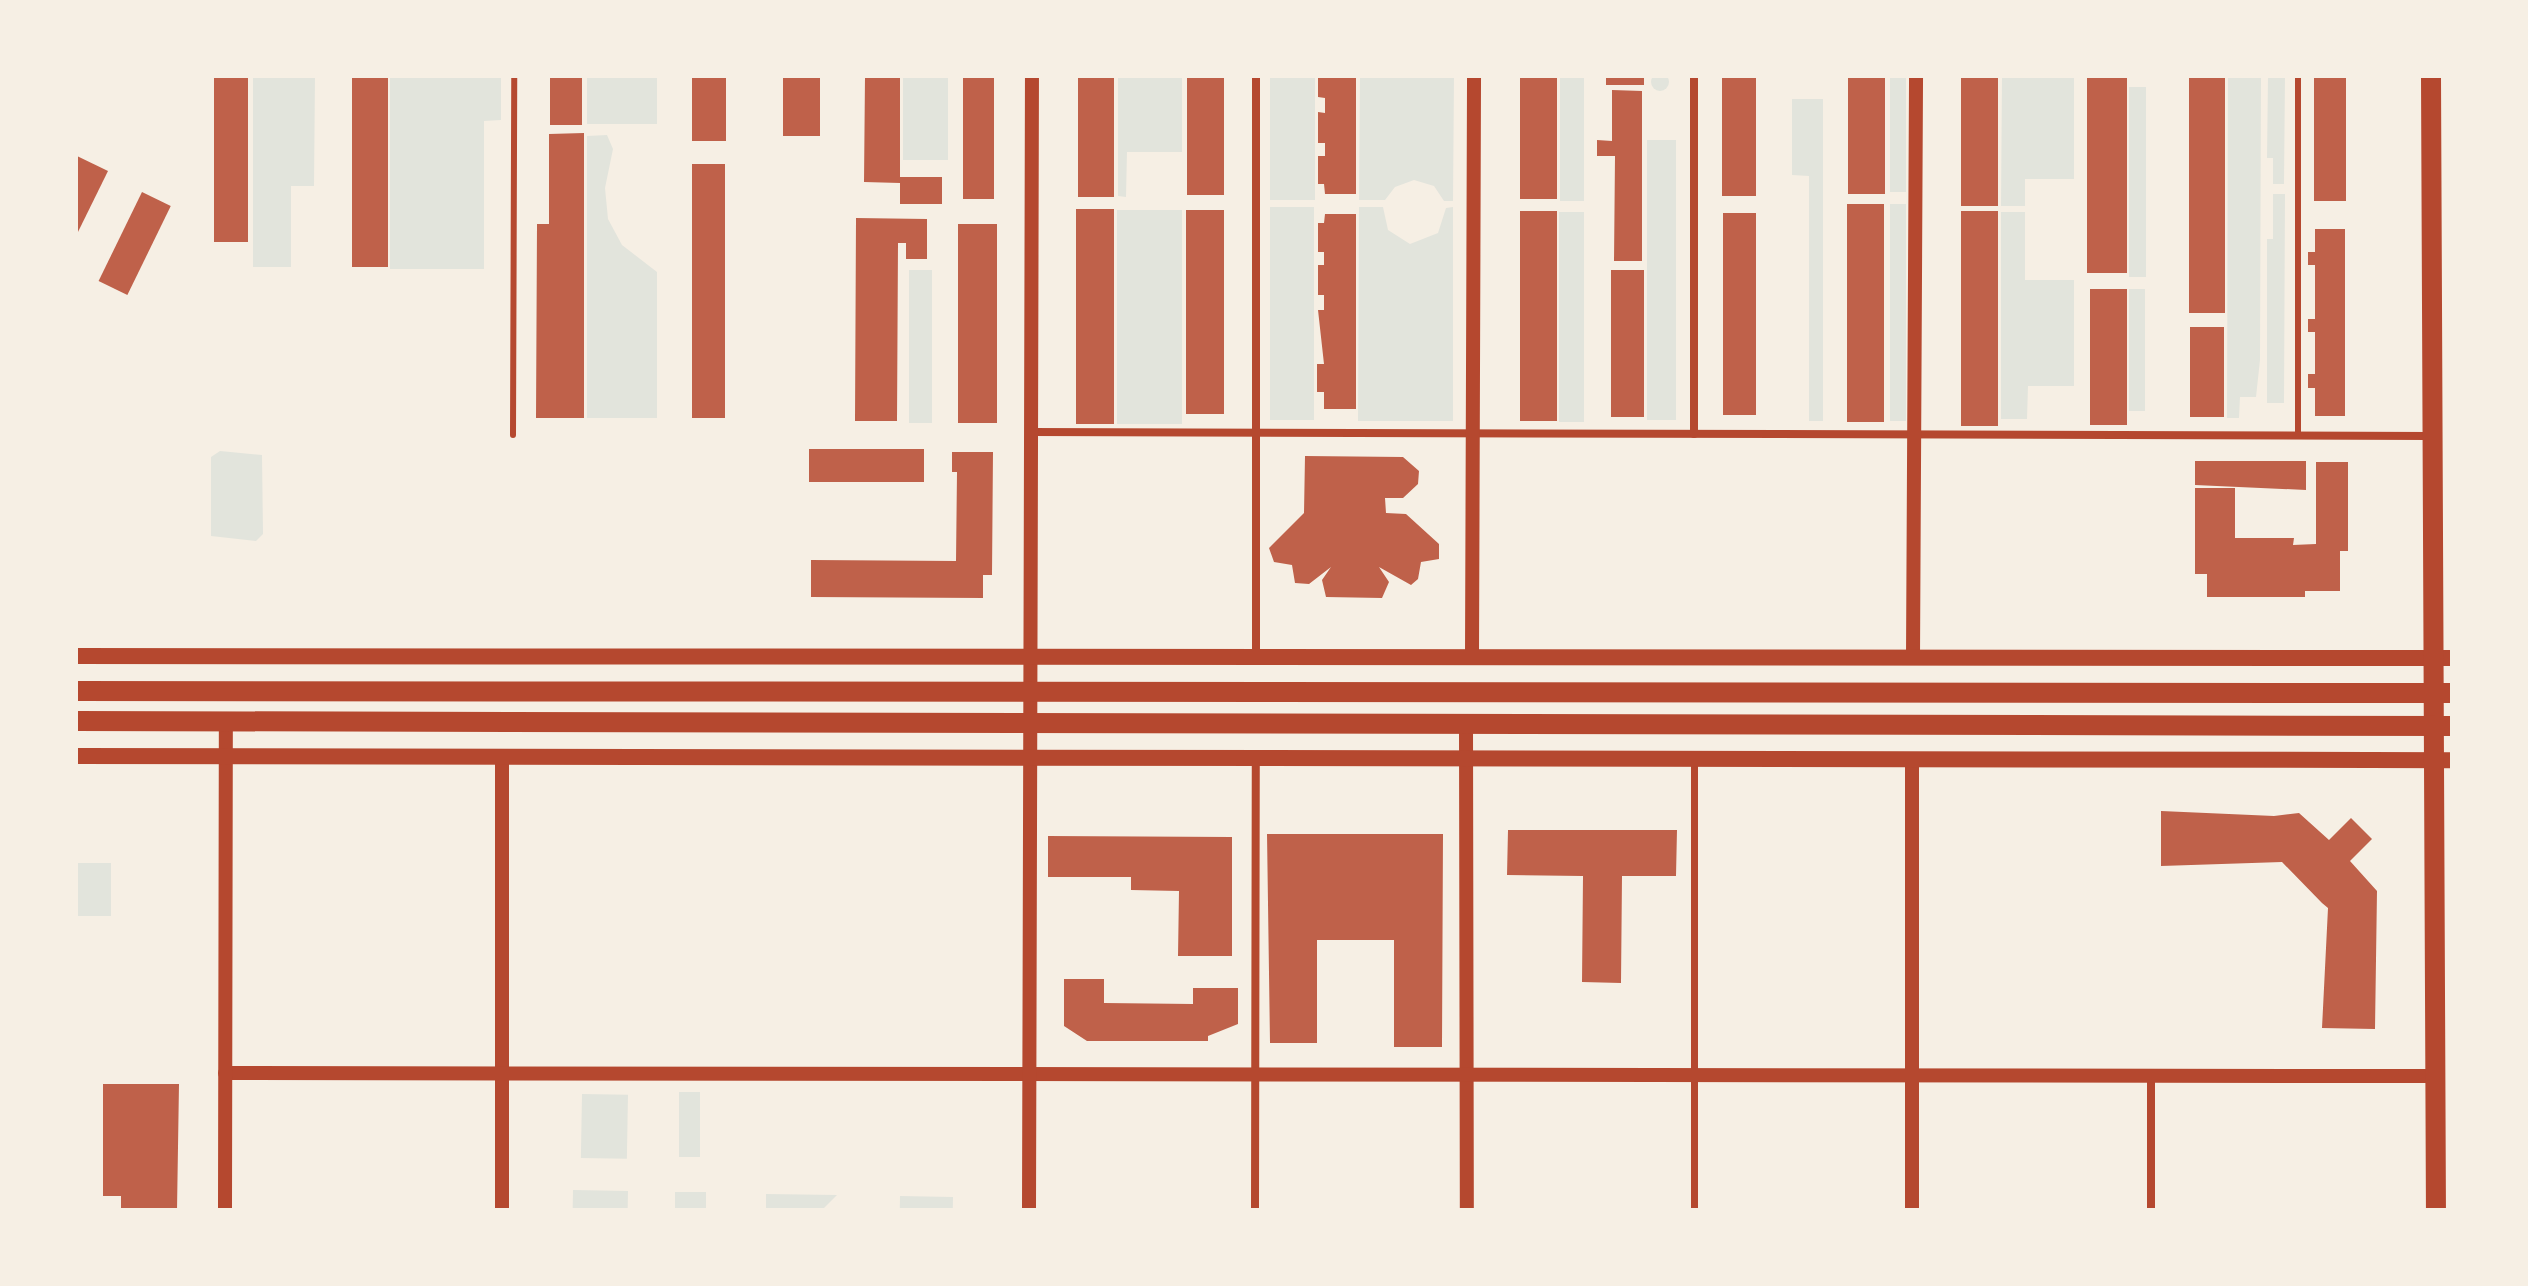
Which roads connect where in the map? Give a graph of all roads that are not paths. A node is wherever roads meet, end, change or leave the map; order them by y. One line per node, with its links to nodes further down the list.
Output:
1 (514, 76): 14 (lane)
2 (1032, 76): 9 (street)
3 (1256, 76): 10 (street)
4 (1474, 76): 11 (street)
5 (1694, 76): 12 (street)
6 (1916, 76): 13 (street)
7 (2298, 76): 15 (lane)
8 (2431, 76): 16 (main road)
9 (1031, 432): 10 (street); 18 (street)
10 (1256, 433): 11 (street); 19 (street)
11 (1473, 433): 12 (street); 20 (street)
12 (1694, 434): 13 (street)
13 (1914, 434): 15 (street); 21 (street)
14 (513, 435)
15 (2298, 436): 16 (street)
16 (2433, 436): 22 (main road)
17 (76, 656): 18 (main road)
18 (1030, 657): 19 (main road); 24 (street)
19 (1256, 657): 20 (main road)
20 (1472, 657): 21 (main road)
21 (1913, 657): 22 (main road)
22 (2443, 658): 25 (main road)
23 (76, 691): 24 (main road)
24 (1031, 692): 25 (main road); 28 (street)
25 (2444, 693): 30 (main road)
26 (76, 721): 27 (main road)
27 (226, 721): 28 (main road); 32 (street)
28 (1030, 723): 29 (main road); 34 (street)
29 (1466, 724): 30 (main road); 36 (street)
30 (2444, 726): 39 (main road)
31 (76, 756): 32 (main road)
32 (226, 756): 33 (main road); 43 (street)
33 (502, 756): 34 (main road); 41 (street)
34 (1030, 757): 35 (main road); 40 (street)
35 (1256, 758): 36 (main road); 42 (street)
36 (1466, 758): 37 (main road); 44 (street)
37 (1694, 759): 38 (main road); 45 (street)
38 (1912, 759): 39 (main road); 46 (street)
39 (2444, 760): 48 (main road)
40 (1030, 1071): 41 (street); 42 (street); 51 (street)
41 (502, 1072): 43 (street); 50 (street)
42 (1255, 1072): 44 (street); 52 (street)
43 (225, 1073): 49 (street)
44 (1467, 1073): 45 (street); 53 (street)
45 (1694, 1073): 46 (street); 54 (street)
46 (1912, 1074): 47 (street); 55 (street)
47 (2151, 1075): 48 (street); 56 (street)
48 (2436, 1076): 57 (main road)
49 (225, 1210)
50 (502, 1210)
51 (1029, 1210)
52 (1255, 1210)
53 (1467, 1210)
54 (1694, 1210)
55 (1912, 1210)
56 (2151, 1210)
57 (2436, 1210)

